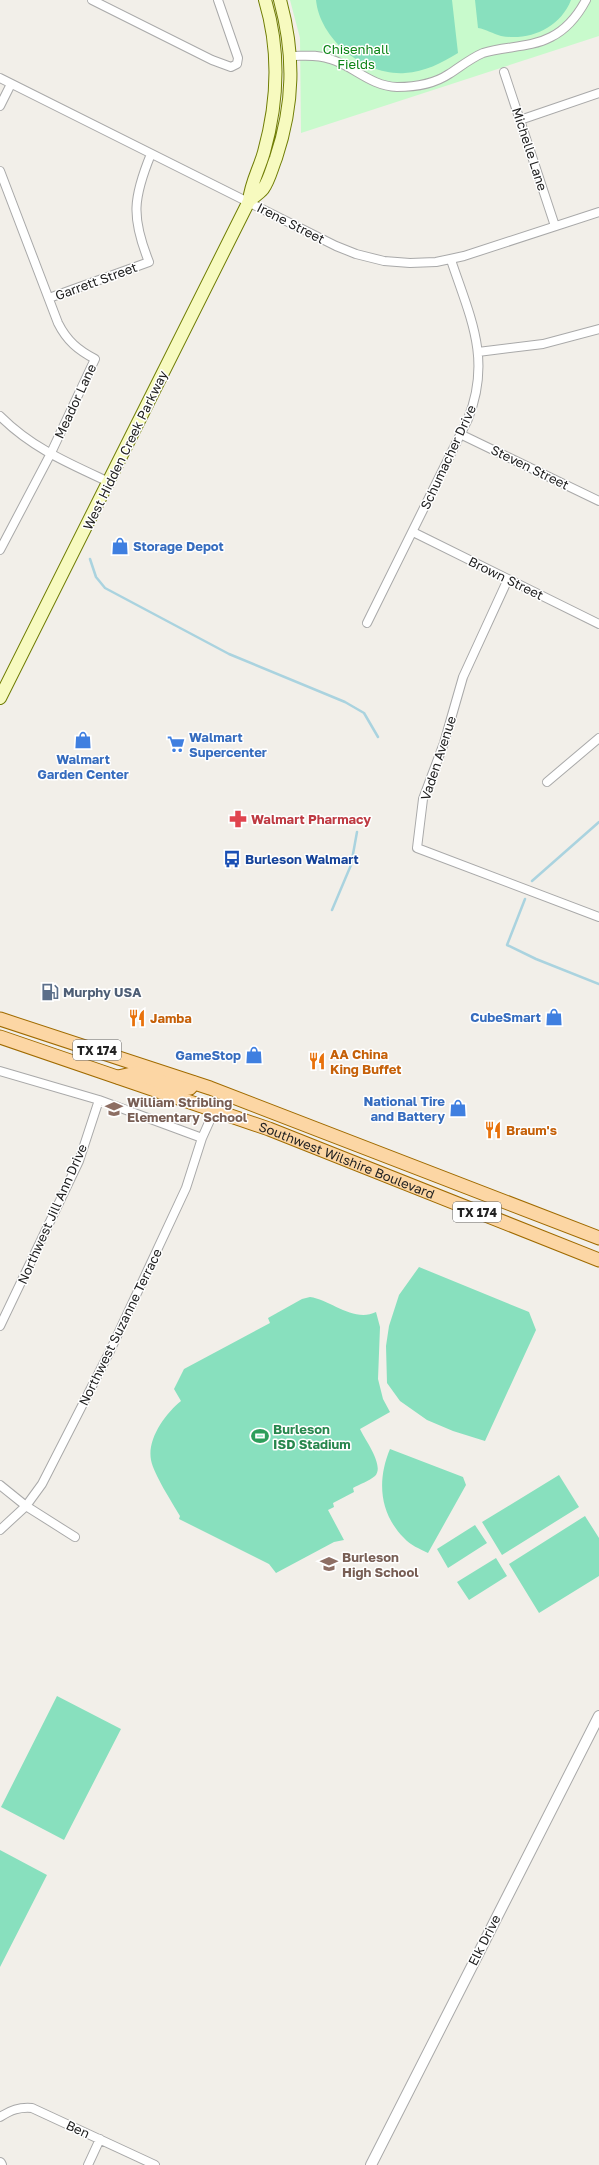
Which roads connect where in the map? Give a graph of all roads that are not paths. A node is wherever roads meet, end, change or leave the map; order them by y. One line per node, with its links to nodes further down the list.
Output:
1 (92, 0): 2 (street)
2 (218, 0)
3 (265, 0): 15 (main road, West Hidden Creek Parkway)
4 (280, 0): 6 (main road, West Hidden Creek Parkway)
5 (586, 0): 6 (street)
6 (291, 56): 15 (main road, West Hidden Creek Parkway)
7 (504, 72): 12 (street, Michelle Lane)
8 (0, 78): 9 (street, Irene Street)
9 (11, 84): 11 (street); 13 (street, Irene Street)
10 (599, 94): 12 (street)
11 (0, 106)
12 (520, 120): 17 (street, Michelle Lane)
13 (151, 154): 15 (street, Irene Street); 19 (street, Garrett Street)
14 (0, 171): 19 (street, Meador Lane)
15 (249, 201): 18 (street, Irene Street); 25 (main road, West Hidden Creek Parkway)
16 (599, 212): 17 (street, Irene Street)
17 (555, 226): 18 (street, Irene Street)
18 (451, 260): 21 (street, Schumacher Drive)
19 (49, 298): 24 (street, Meador Lane)
20 (599, 328): 21 (street)
21 (478, 352): 23 (street, Schumacher Drive)
22 (0, 416): 24 (street)
23 (460, 434): 26 (street, Steven Street); 27 (street, Schumacher Drive)
24 (50, 456): 25 (street); 28 (street, Meador Lane)
25 (109, 482): 32 (main road, West Hidden Creek Parkway)
26 (599, 501)
27 (413, 532): 29 (street, Brown Street); 30 (street, Schumacher Drive)
28 (0, 550)
29 (508, 579): 31 (street, Brown Street); 35 (street, Vaden Avenue)
30 (367, 623)
31 (599, 624)
32 (0, 698)
33 (599, 738): 34 (street)
34 (547, 782)
35 (599, 917)
36 (0, 1018): 40 (main road, Southwest Wilshire Boulevard / TX 174)
37 (0, 1037): 39 (main road, Southwest Wilshire Boulevard / TX 174)
38 (0, 1071): 41 (street)
39 (118, 1077): 40 (main road); 42 (main road, Southwest Wilshire Boulevard / TX 174)
40 (194, 1083): 44 (main road, Southwest Wilshire Boulevard / TX 174)
41 (99, 1100): 43 (street); 48 (street, Northwest Jill Ann Drive)
42 (215, 1109): 43 (street, Northwest Suzanne Terrace); 45 (main road, Southwest Wilshire Boulevard / TX 174)
43 (202, 1138): 50 (street, Northwest Suzanne Terrace)
44 (361, 1146): 45 (main road); 46 (main road, Southwest Wilshire Boulevard / TX 174)
45 (354, 1163): 47 (main road, Southwest Wilshire Boulevard / TX 174)
46 (599, 1238)
47 (599, 1260)
48 (0, 1326)
49 (0, 1485): 50 (street)
50 (26, 1506): 51 (street, Northwest Suzanne Terrace); 52 (street)
51 (0, 1530)
52 (75, 1537)
53 (599, 1716): 58 (street, Elk Drive)
54 (0, 2117): 55 (street, Ben)
55 (100, 2139): 56 (street); 57 (street, Ben)
56 (88, 2165)
57 (156, 2165)
58 (371, 2165)

